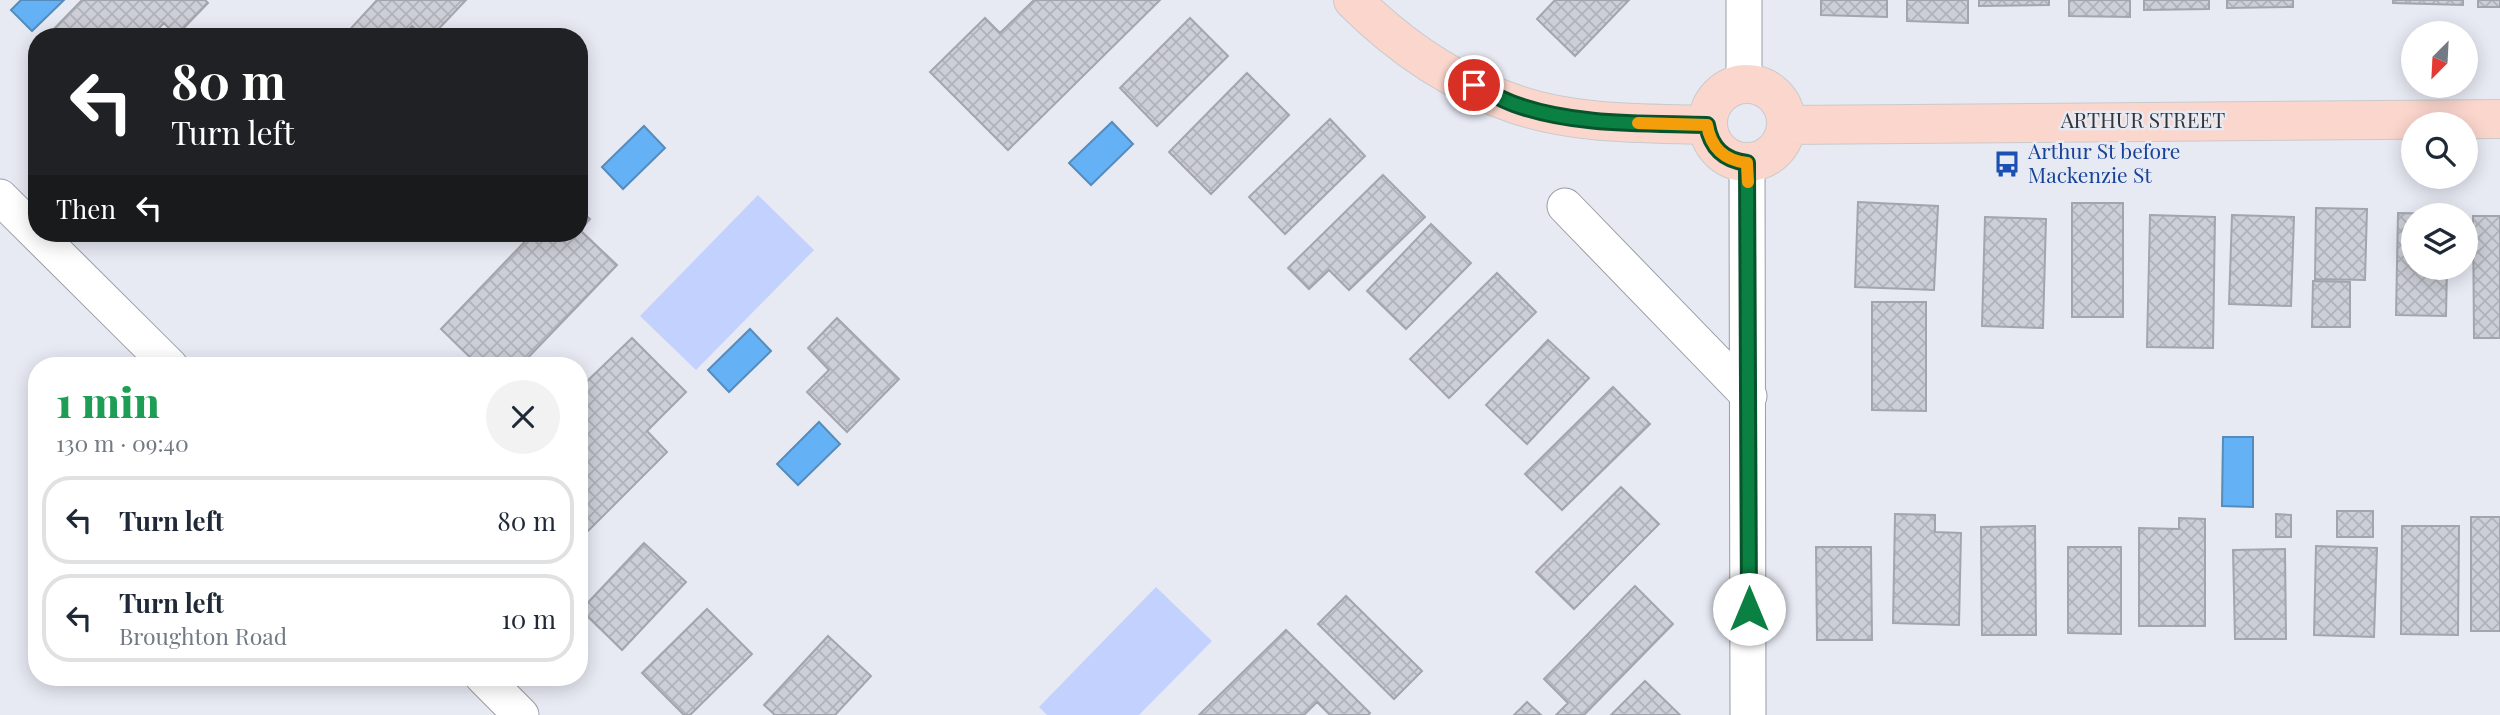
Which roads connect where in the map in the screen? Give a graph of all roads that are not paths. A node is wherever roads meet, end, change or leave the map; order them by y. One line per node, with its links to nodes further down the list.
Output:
1 (1353, 0): 5 (main road)
2 (1744, 0): 3 (street)
3 (1744, 84): 5 (main road); 6 (main road)
4 (2500, 119): 6 (main road, ARTHUR STREET)
5 (1707, 125): 7 (main road)
6 (1786, 125): 7 (main road)
7 (1747, 163): 13 (street)
8 (0, 197): 10 (street)
9 (1565, 206): 13 (street)
10 (28, 225)
11 (45, 242): 12 (street)
12 (161, 357)
13 (1749, 396): 16 (street)
14 (492, 686): 15 (street)
15 (521, 715)
16 (1748, 715)

